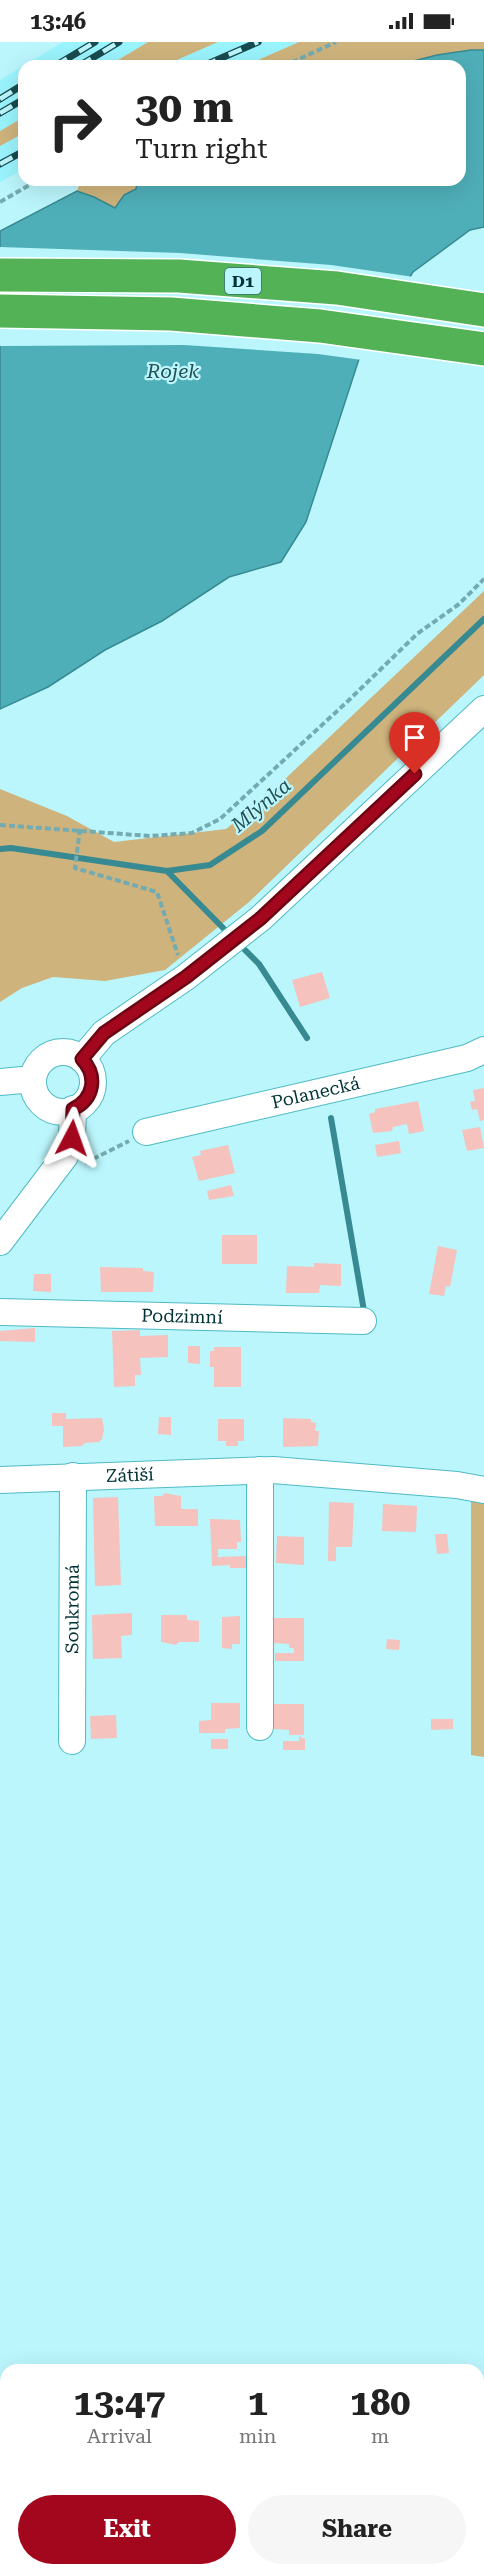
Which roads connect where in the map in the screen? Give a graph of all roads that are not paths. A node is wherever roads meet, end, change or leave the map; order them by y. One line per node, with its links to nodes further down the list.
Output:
1 (0, 275): 2 (highway, D1)
2 (484, 310)
3 (0, 311): 4 (highway, D1)
4 (484, 349)
5 (484, 709): 7 (street)
6 (484, 1050): 11 (street, Polanecká)
7 (82, 1059): 8 (street); 10 (street)
8 (33, 1078): 9 (street); 10 (street)
9 (0, 1082)
10 (73, 1109): 12 (street)
11 (146, 1132)
12 (0, 1242)
13 (0, 1312): 14 (street, Podzimní)
14 (363, 1321)
15 (260, 1470): 16 (street, Zátiší); 18 (street, Zátiší); 19 (street)
16 (73, 1476): 17 (street, Zátiší); 20 (street, Soukromá)
17 (0, 1480)
18 (484, 1490)
19 (260, 1727)
20 (72, 1741)

